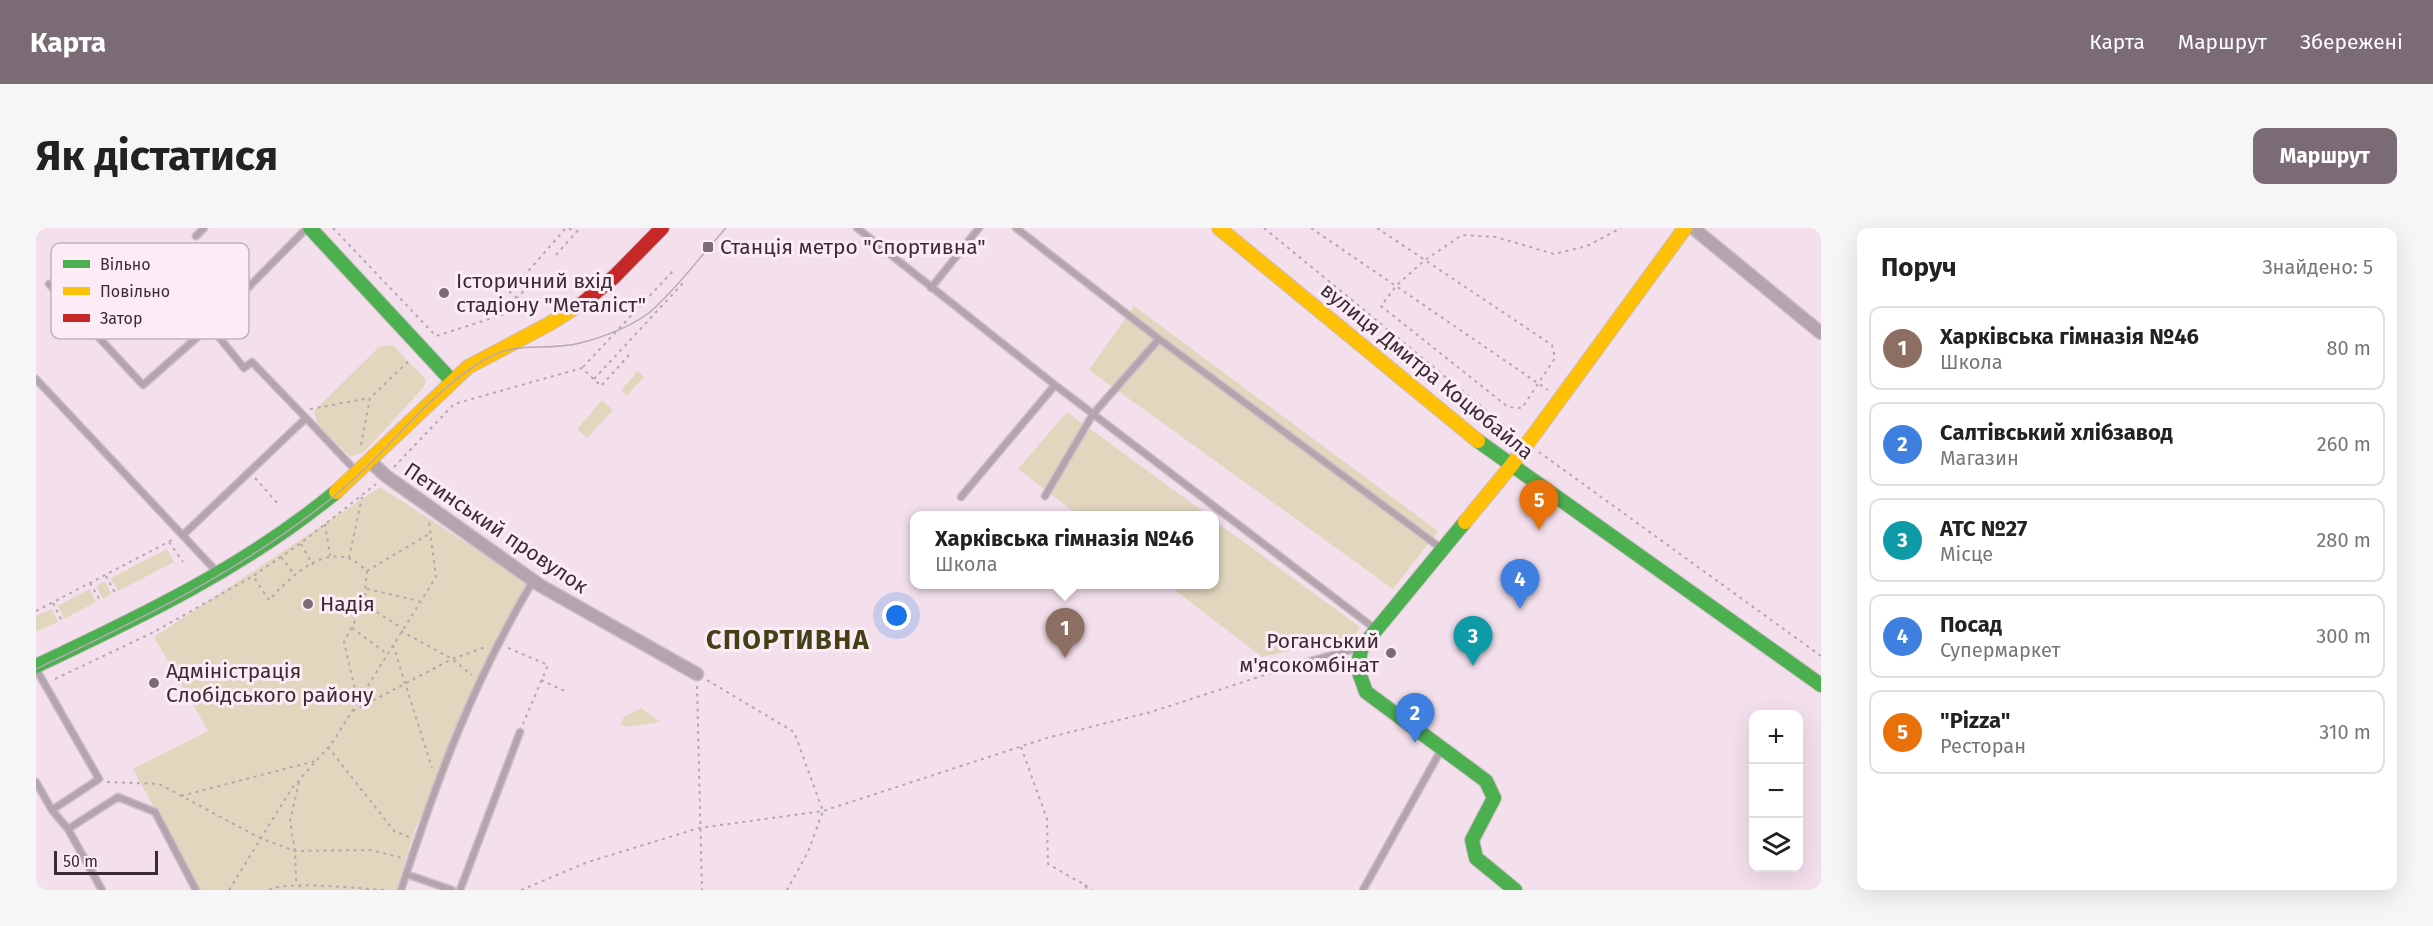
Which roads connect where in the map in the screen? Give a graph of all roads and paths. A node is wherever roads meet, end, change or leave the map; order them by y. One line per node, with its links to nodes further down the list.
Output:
1 (204, 228): 17 (lane)
2 (309, 228): 24 (lane); 39 (main road)
3 (333, 228): 28 (path)
4 (568, 228): 16 (path); 26 (path)
5 (580, 228): 16 (path)
6 (662, 228): 39 (main road)
7 (857, 228): 25 (lane)
8 (979, 228): 25 (lane)
9 (1016, 228): 33 (lane)
10 (1219, 228): 49 (main road, вулиця Дмитра Коцюбайла)
11 (1311, 228): 23 (path)
12 (1377, 228): 19 (path)
13 (1621, 228): 19 (path)
14 (1685, 228): 43 (main road)
15 (1694, 228): 27 (street)
16 (575, 233): 18 (path)
17 (196, 236)
18 (556, 255)
19 (1425, 260): 23 (path); 40 (path)
20 (673, 271): 36 (path)
21 (541, 272): 26 (path)
22 (684, 282): 38 (path)
23 (1396, 286): 40 (path); 40 (path)
24 (249, 287)
25 (931, 288): 41 (lane)
26 (517, 298): 28 (path)
27 (1821, 333)
28 (436, 336): 32 (path)
29 (100, 339): 30 (lane)
30 (195, 339)
31 (221, 339): 46 (lane)
32 (433, 339)
33 (1159, 339): 45 (lane); 63 (lane)
34 (630, 354): 38 (path)
35 (412, 358): 42 (path)
36 (582, 368): 38 (path); 52 (path)
37 (36, 379): 60 (lane)
38 (594, 379)
39 (451, 380): 48 (main road)
40 (1539, 384): 43 (path)
41 (1055, 385): 45 (lane); 55 (lane)
42 (370, 398): 44 (path); 47 (path)
43 (1561, 398): 49 (main road)
44 (308, 409)
45 (1093, 414): 54 (lane); 85 (lane)
46 (306, 418): 50 (lane); 51 (lane)
47 (361, 445)
48 (371, 462): 51 (main road); 52 (street, Петинський провулок)
49 (1510, 466): 63 (main road); 99 (main road, вулиця Дмитра Коцюбайла)
50 (249, 472): 56 (path); 60 (lane)
51 (358, 473): 72 (main road)
52 (386, 476): 53 (path); 74 (street, Петинський провулок)
53 (363, 496): 57 (path); 66 (path)
54 (1045, 496)
55 (961, 497)
56 (279, 505)
57 (326, 524): 62 (path); 64 (path)
58 (437, 526): 59 (path)
59 (430, 533): 69 (path); 78 (path)
60 (183, 535): 61 (path); 72 (lane)
61 (169, 542): 67 (path); 71 (path)
62 (301, 543): 65 (path); 68 (path)
63 (1443, 549): 85 (main road)
64 (330, 556): 66 (path); 68 (path)
65 (281, 557): 70 (path); 73 (path)
66 (349, 558): 69 (path)
67 (183, 561)
68 (313, 565): 70 (path)
69 (368, 571): 76 (path)
70 (294, 574): 73 (path)
71 (105, 575): 75 (path); 77 (path)
72 (219, 575): 92 (main road)
73 (253, 576): 98 (path)
74 (532, 581): 87 (lane); 94 (street, Петинський провулок)
75 (90, 583): 79 (path); 80 (path)
76 (367, 589): 78 (path); 81 (path)
77 (116, 595)
78 (419, 601): 86 (path)
79 (101, 602)
80 (53, 603): 82 (path); 83 (path)
81 (364, 604): 84 (path); 86 (path)
82 (36, 611)
83 (63, 623)
84 (352, 628): 90 (path); 101 (path)
85 (1376, 629): 89 (main road)
86 (402, 630): 88 (path); 91 (path)
87 (497, 643): 91 (path); 95 (lane); 96 (path)
88 (393, 645): 90 (path); 97 (path)
89 (1362, 646): 93 (lane); 106 (main road)
90 (386, 654): 101 (path)
91 (452, 659): 95 (path); 97 (path)
92 (36, 668): 98 (lane)
93 (1285, 668): 105 (path)
94 (697, 674): 114 (path); 115 (path)
95 (479, 681): 111 (lane)
96 (541, 681): 100 (path); 103 (path)
97 (404, 682): 102 (path); 111 (path)
98 (43, 685): 108 (lane)
99 (1821, 685)
100 (567, 692)
101 (358, 702): 102 (path)
102 (352, 712): 104 (path)
103 (520, 732): 132 (lane)
104 (328, 747): 107 (path); 118 (path)
105 (1021, 747): 114 (path); 122 (path)
106 (1443, 747): 138 (lane); 139 (main road)
107 (316, 760): 109 (path); 112 (path)
108 (99, 779): 112 (path); 113 (lane)
109 (299, 780): 117 (path); 119 (path)
110 (36, 782): 113 (lane)
111 (437, 783): 118 (lane)
112 (181, 796): 117 (path)
113 (52, 810): 116 (lane)
114 (823, 811): 115 (path); 135 (path)
115 (699, 828): 133 (path); 134 (path)
116 (68, 829): 124 (lane); 125 (lane)
117 (260, 838): 119 (path); 126 (path)
118 (418, 840): 120 (lane)
119 (296, 851): 120 (path); 123 (path)
120 (411, 860): 121 (lane)
121 (406, 874): 130 (lane); 131 (lane)
122 (1085, 885): 136 (path); 137 (path)
123 (299, 886): 127 (path); 128 (path); 129 (path)
124 (102, 890)
125 (196, 890)
126 (229, 890)
127 (269, 890)
128 (302, 890)
129 (385, 890)
130 (401, 890)
131 (452, 890)
132 (460, 890)
133 (521, 890)
134 (702, 890)
135 (788, 890)
136 (1087, 890)
137 (1092, 890)
138 (1364, 890)
139 (1515, 890)

